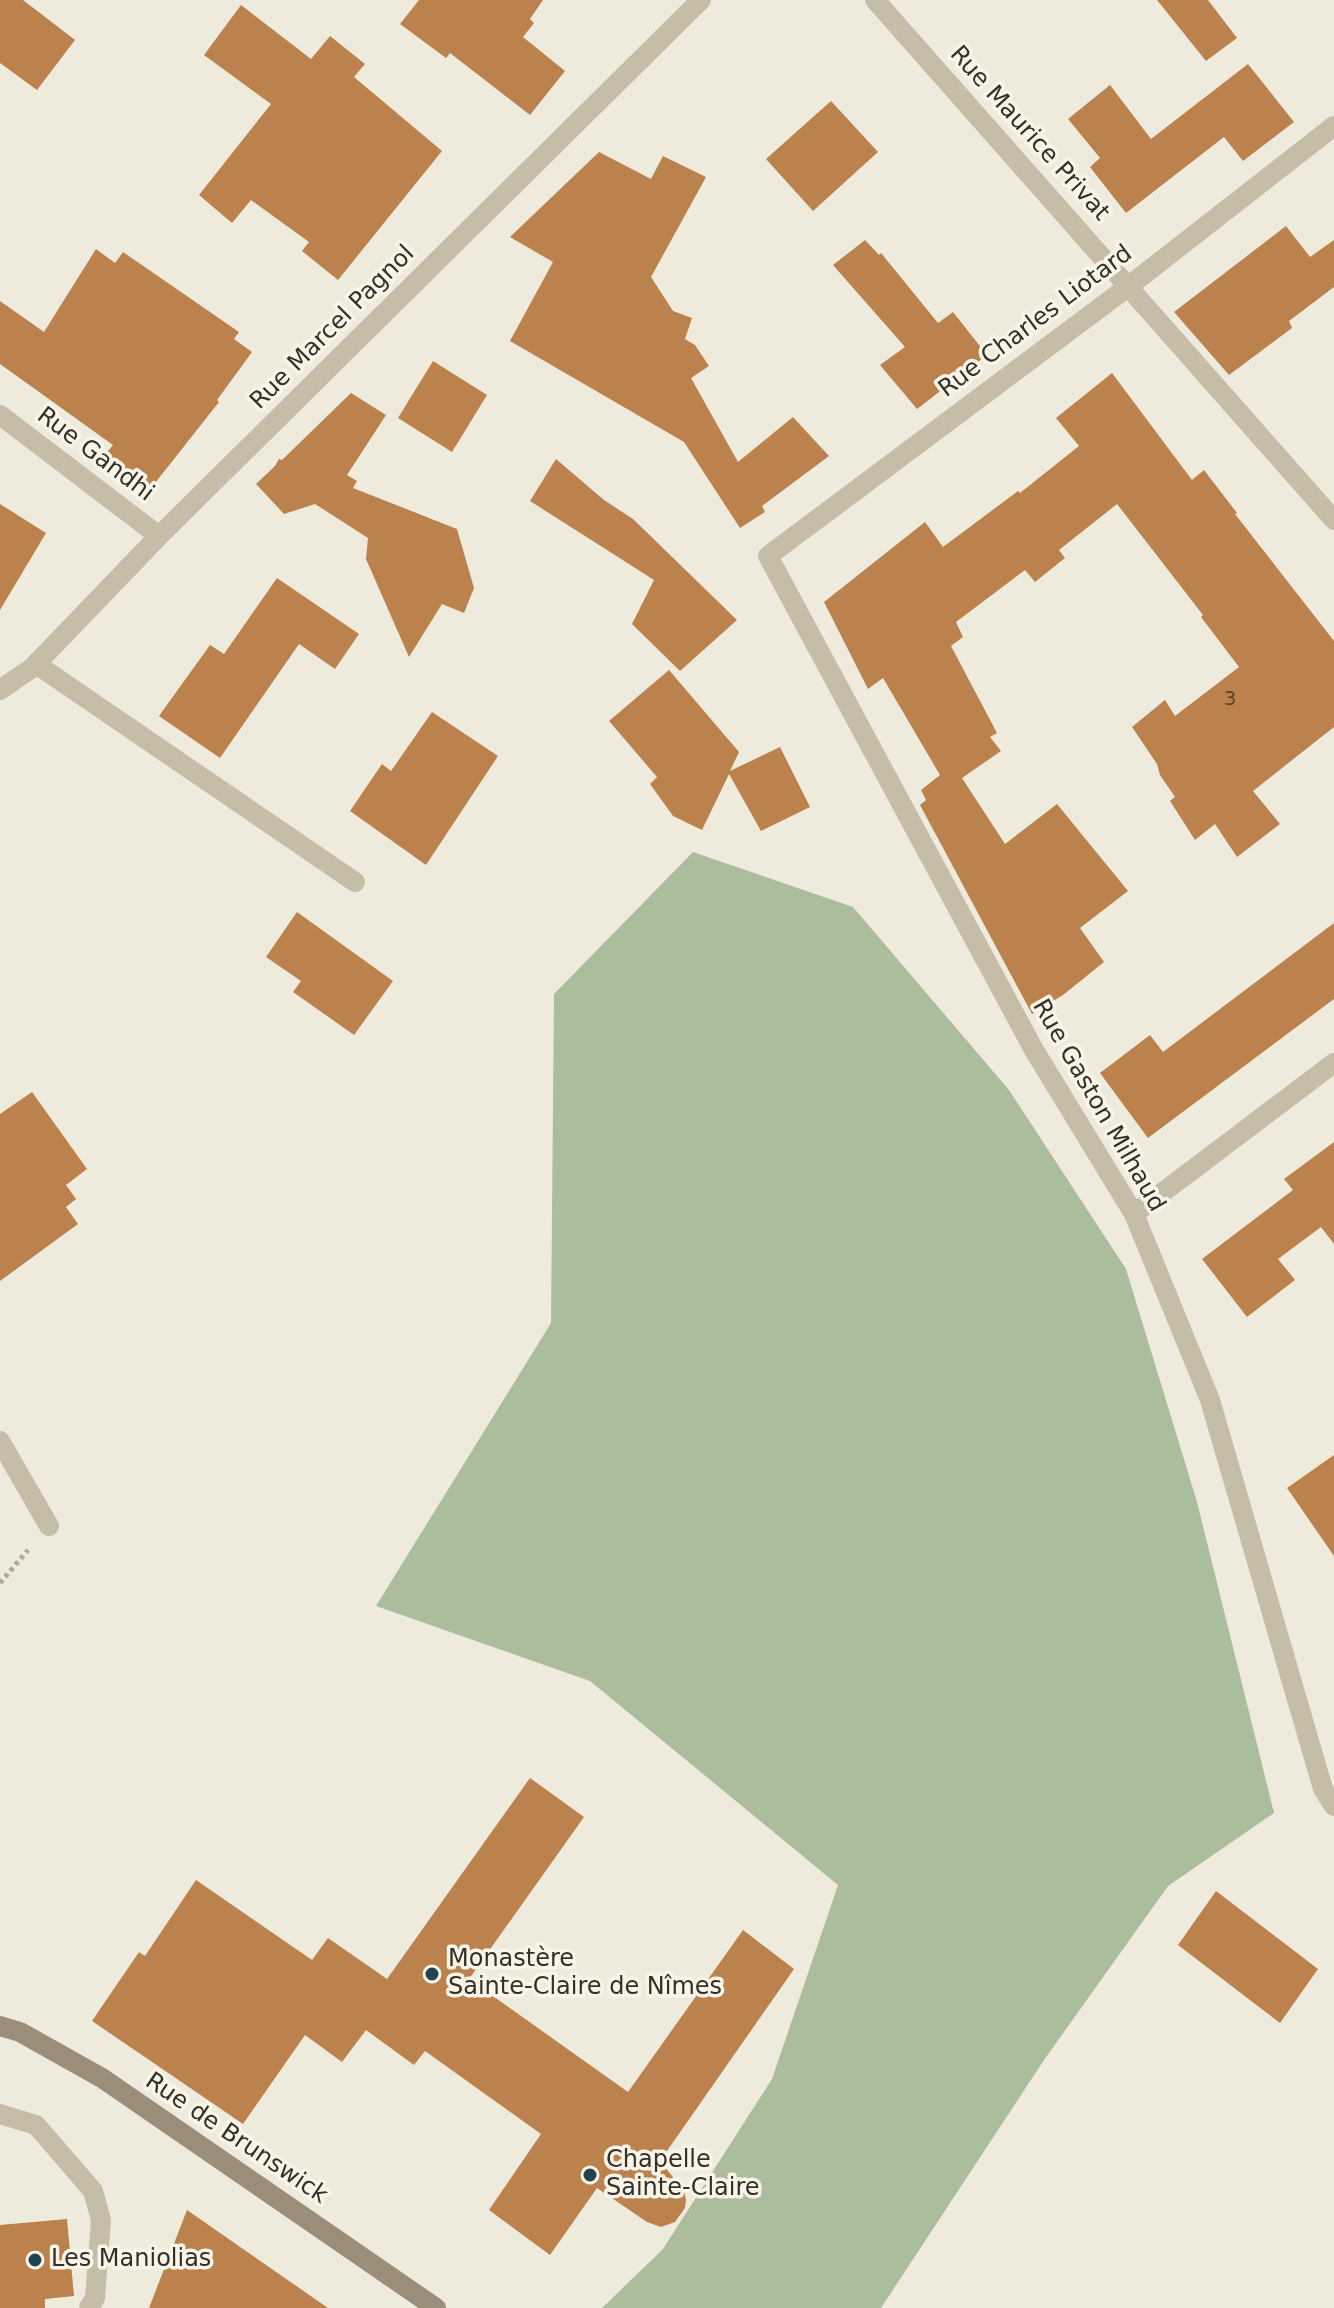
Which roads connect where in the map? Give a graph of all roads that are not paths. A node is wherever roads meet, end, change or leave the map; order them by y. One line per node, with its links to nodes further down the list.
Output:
1 (701, 0): 7 (street, Rue Marcel Pagnol)
2 (875, 0): 4 (street, Rue Maurice Privat)
3 (1334, 126): 4 (street, Rue Charles Liotard)
4 (1129, 286): 6 (street, Rue Maurice Privat); 8 (street, Rue Charles Liotard)
5 (0, 415): 7 (street, Rue Gandhi)
6 (1334, 520)
7 (159, 536): 9 (street, Rue Marcel Pagnol)
8 (768, 556): 13 (street, Rue Gaston Milhaud)
9 (36, 664): 10 (street, Rue Marcel Pagnol); 11 (street)
10 (0, 690)
11 (355, 882)
12 (1334, 1063): 13 (street)
13 (1134, 1214): 16 (street, Rue Gaston Milhaud)
14 (0, 1441): 15 (street)
15 (49, 1526)
16 (1334, 1806)
17 (0, 2026): 20 (street, Rue de Brunswick)
18 (0, 2114): 19 (street)
19 (89, 2308)
20 (436, 2308)

